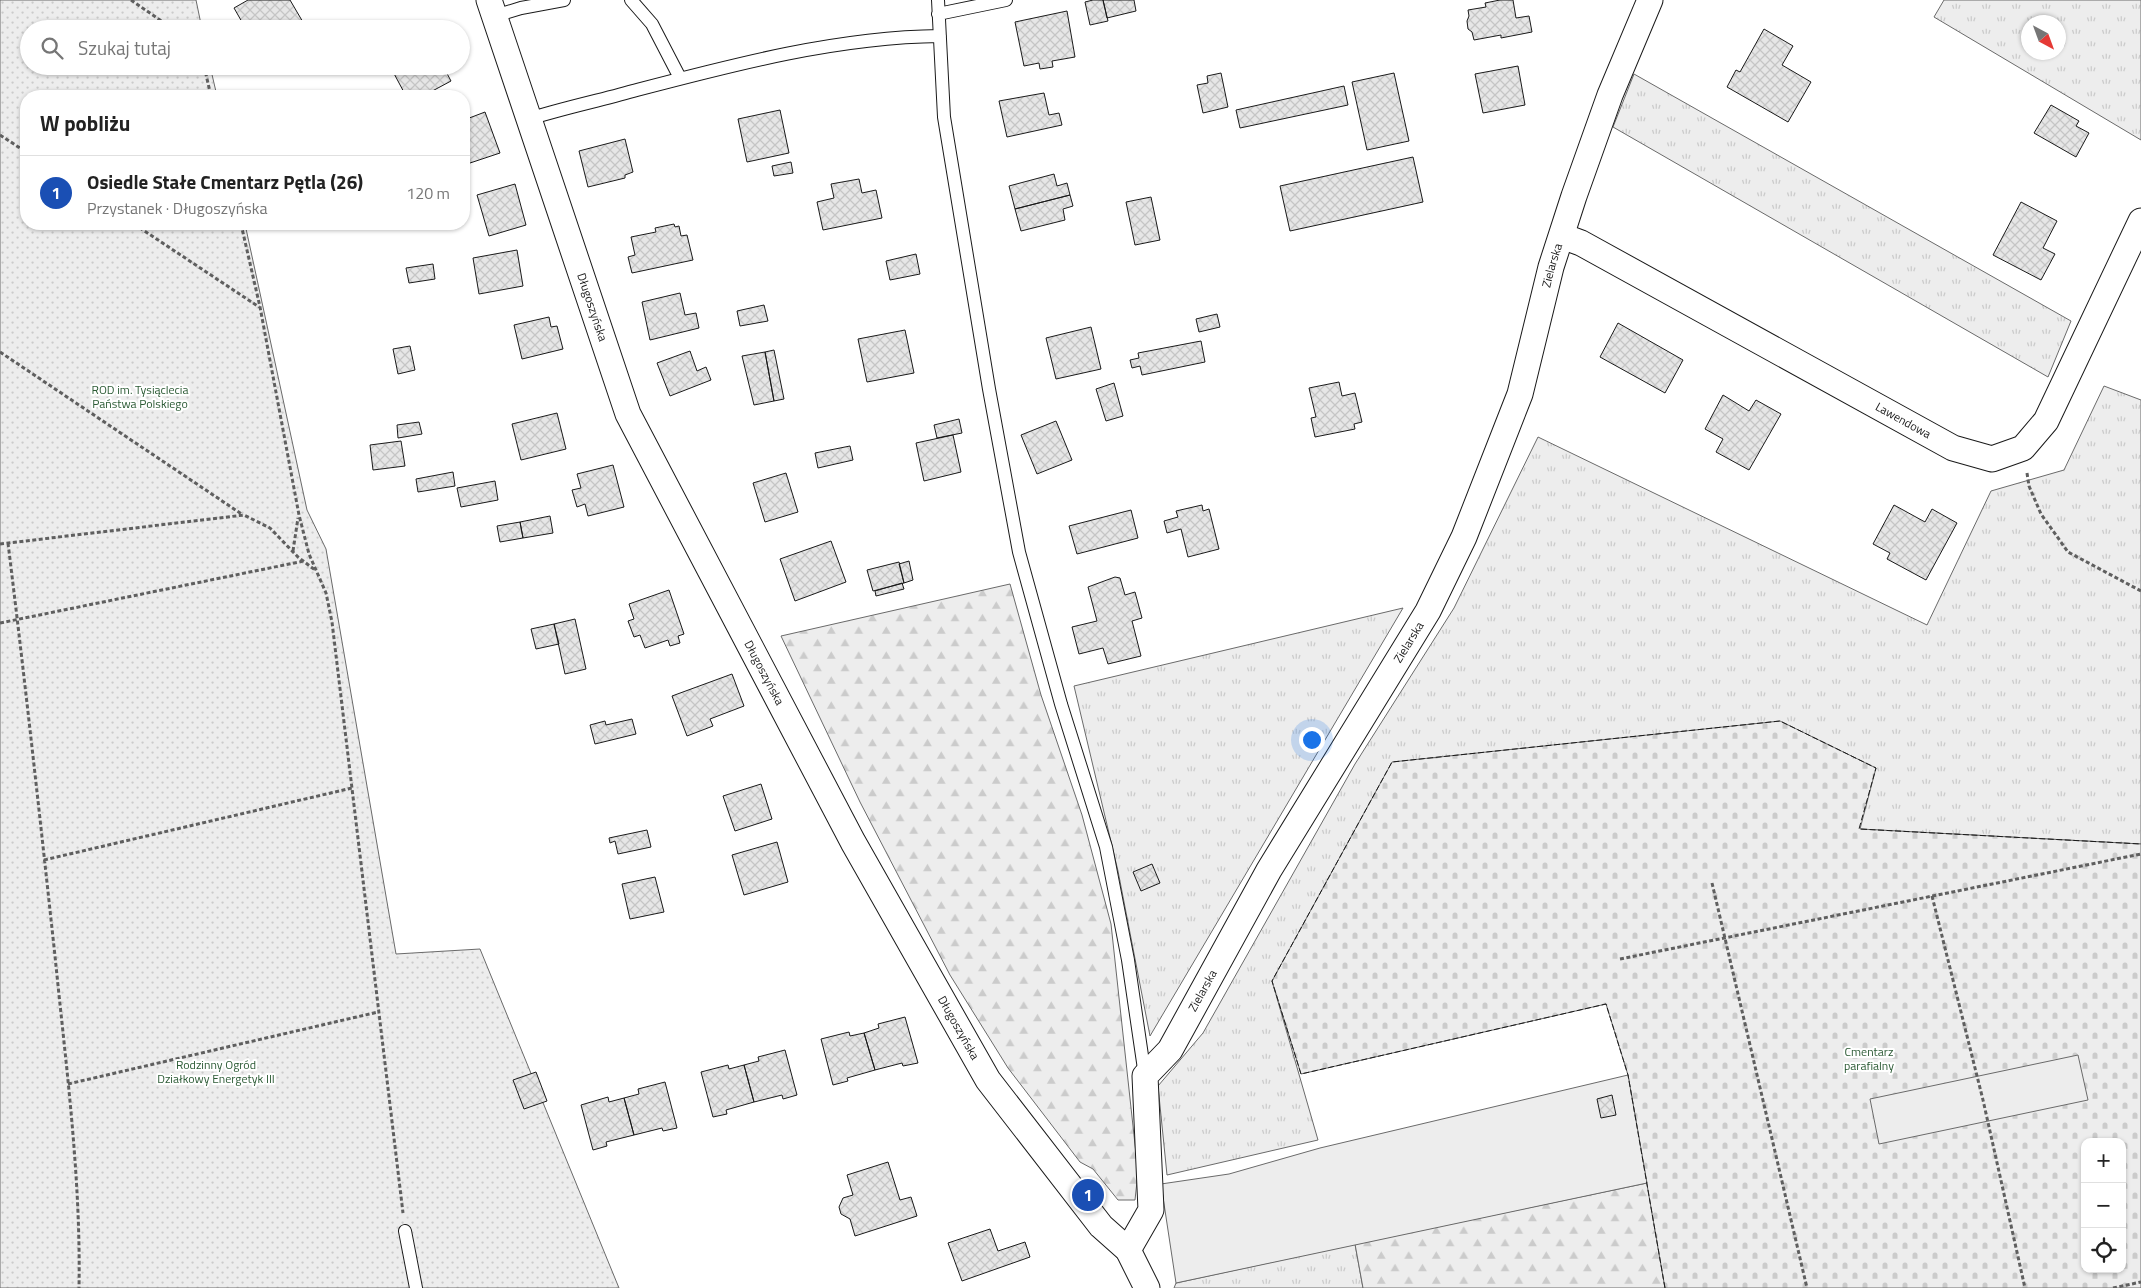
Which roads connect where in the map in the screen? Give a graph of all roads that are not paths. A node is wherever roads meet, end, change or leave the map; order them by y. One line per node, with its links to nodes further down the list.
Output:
1 (564, 0): 6 (lane)
2 (631, 0): 9 (lane)
3 (938, 0): 7 (lane)
4 (1006, 0): 7 (lane)
5 (1650, 0): 12 (street, Zielarska)
6 (492, 8): 10 (street, Długoszyńska)
7 (938, 14): 8 (lane)
8 (940, 36): 9 (lane); 13 (lane)
9 (680, 78): 10 (lane)
10 (530, 119): 15 (street, Długoszyńska)
11 (2141, 221): 12 (street, Lawendowa)
12 (1562, 236): 13 (street, Zielarska)
13 (1145, 1076): 15 (street)
14 (405, 1231): 16 (lane)
15 (1128, 1250): 17 (street, Długoszyńska)
16 (416, 1288)
17 (1147, 1288)

